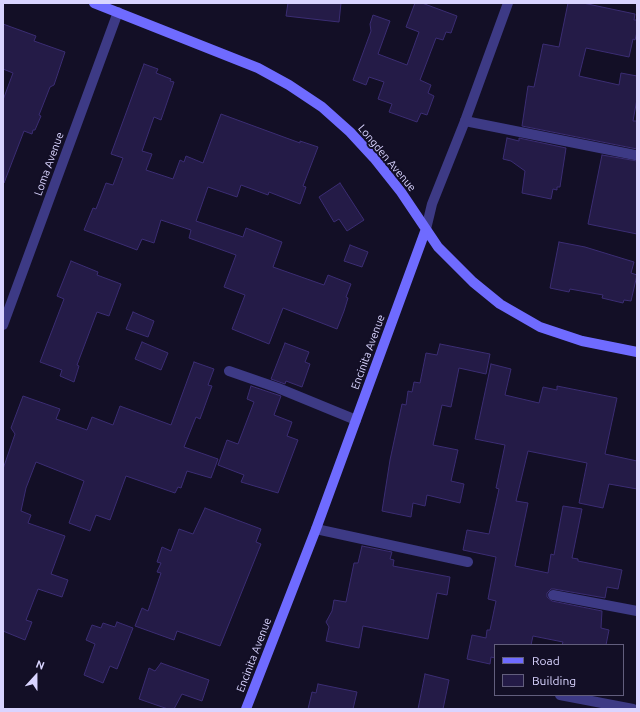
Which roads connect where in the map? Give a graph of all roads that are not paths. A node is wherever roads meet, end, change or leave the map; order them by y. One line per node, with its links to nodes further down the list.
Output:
1 (94, 3): 3 (street, Longden Avenue)
2 (508, 3): 4 (street, Encinita Avenue)
3 (118, 12): 6 (street, Longden Avenue); 7 (street, Loma Avenue)
4 (466, 120): 5 (street); 6 (street, Encinita Avenue)
5 (635, 155)
6 (426, 229): 8 (street, Longden Avenue); 10 (street, Encinita Avenue)
7 (3, 325)
8 (637, 352)
9 (229, 371): 10 (street)
10 (356, 420): 11 (street, Encinita Avenue)
11 (316, 529): 12 (street); 16 (street, Encinita Avenue)
12 (468, 562)
13 (553, 595): 14 (street)
14 (637, 611)
15 (565, 696): 17 (street)
16 (246, 709)
17 (633, 709)

